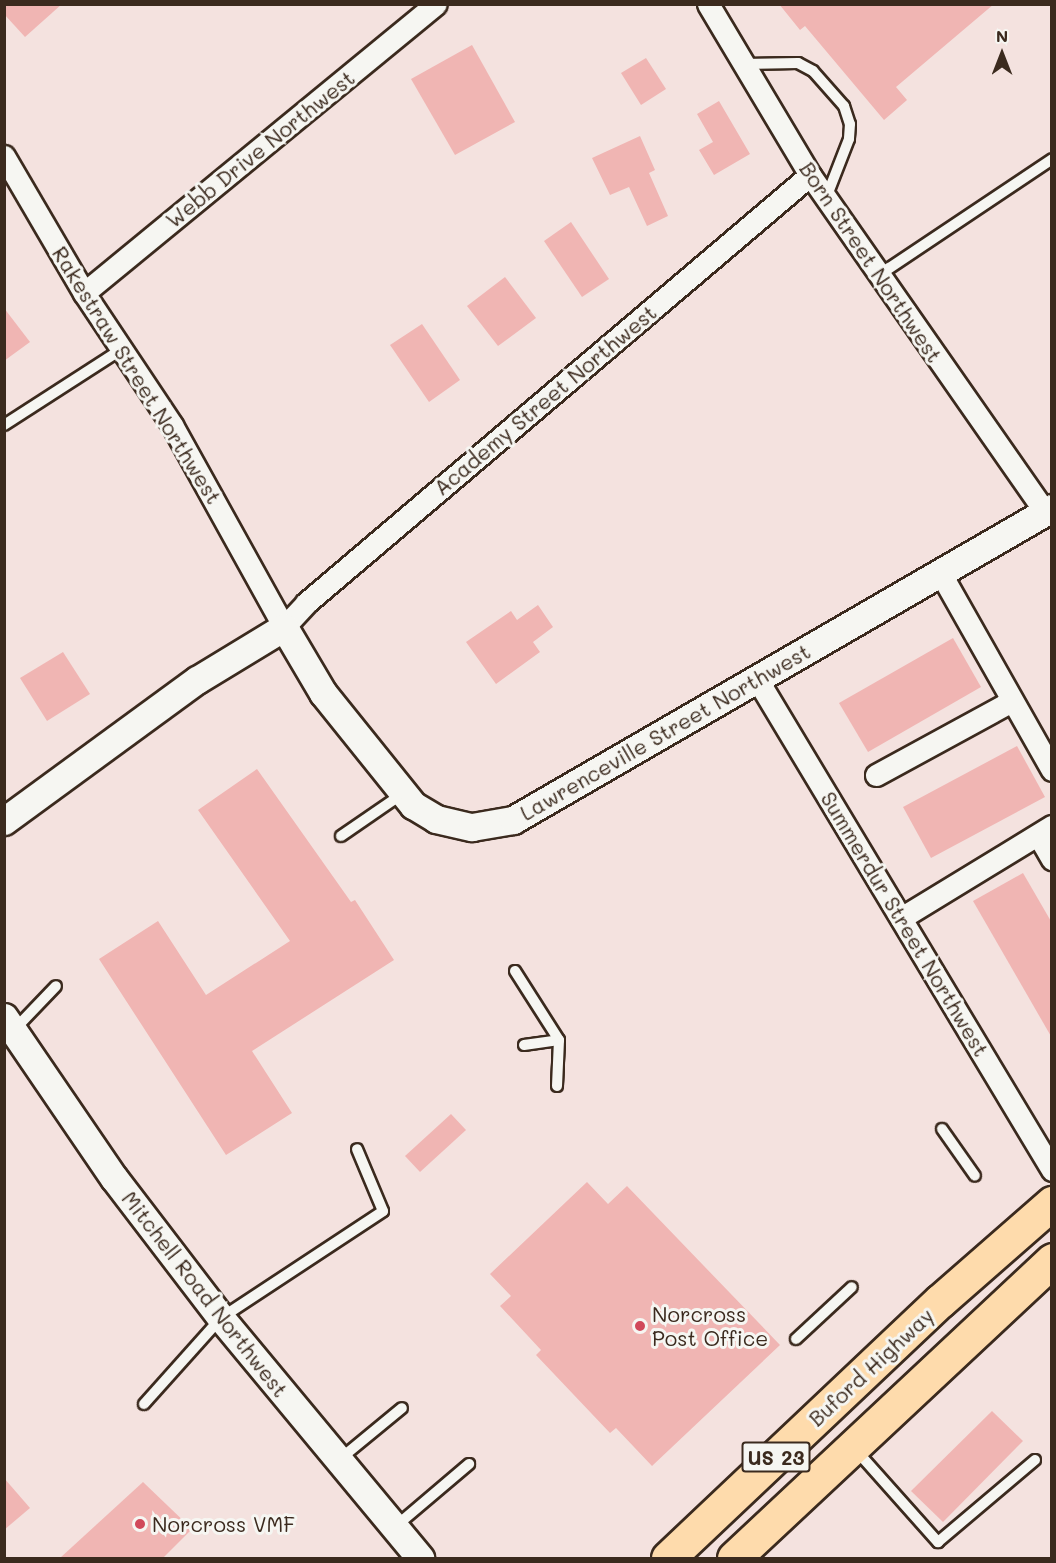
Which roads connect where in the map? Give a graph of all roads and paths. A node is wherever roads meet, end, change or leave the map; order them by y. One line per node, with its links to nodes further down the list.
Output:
1 (436, 4): 9 (street, Webb Drive Northwest)
2 (708, 4): 3 (street, Born Street Northwest)
3 (744, 64): 6 (street, Born Street Northwest); 7 (lane)
4 (4, 156): 9 (street, Rakestraw Street Northwest)
5 (1052, 159): 8 (lane)
6 (810, 175): 7 (street, Born Street Northwest); 14 (street, Academy Street Northwest)
7 (826, 198): 8 (street, Born Street Northwest)
8 (879, 275): 12 (street, Born Street Northwest)
9 (84, 293): 10 (street, Rakestraw Street Northwest)
10 (122, 349): 11 (lane); 14 (street, Rakestraw Street Northwest)
11 (4, 425)
12 (1048, 510): 13 (street, Lawrenceville Street Northwest)
13 (941, 574): 15 (street, Lawrenceville Street Northwest); 16 (street)
14 (284, 627): 19 (street, Lawrenceville Street Northwest); 20 (street)
15 (757, 679): 19 (street, Lawrenceville Street Northwest); 24 (street, Summerdur Street Northwest)
16 (1012, 701): 17 (street); 18 (street)
17 (1052, 770)
18 (876, 776)
19 (402, 794): 22 (lane)
20 (10, 813)
21 (1045, 830): 23 (street); 24 (street)
22 (340, 836)
23 (1052, 859)
24 (901, 918): 33 (street, Summerdur Street Northwest)
25 (515, 971): 28 (lane)
26 (56, 986): 27 (lane)
27 (9, 1025): 38 (street, Mitchell Road Northwest)
28 (559, 1040): 29 (lane); 30 (lane)
29 (524, 1045)
30 (557, 1086)
31 (942, 1129): 34 (lane)
32 (357, 1149): 38 (lane)
33 (1052, 1170)
34 (975, 1176)
35 (1052, 1203): 49 (main road, Buford Highway / US 23)
36 (1052, 1260): 42 (main road, US 23)
37 (852, 1287): 39 (lane)
38 (221, 1318): 40 (lane); 44 (street, Mitchell Road Northwest)
39 (796, 1339)
40 (144, 1404)
41 (402, 1408): 44 (lane)
42 (852, 1446): 43 (lane); 47 (main road, US 23)
43 (1035, 1460)
44 (337, 1461): 46 (street, Mitchell Road Northwest)
45 (469, 1464): 46 (lane)
46 (393, 1528): 48 (street, Mitchell Road Northwest)
47 (746, 1552)
48 (420, 1558)
49 (668, 1558)

